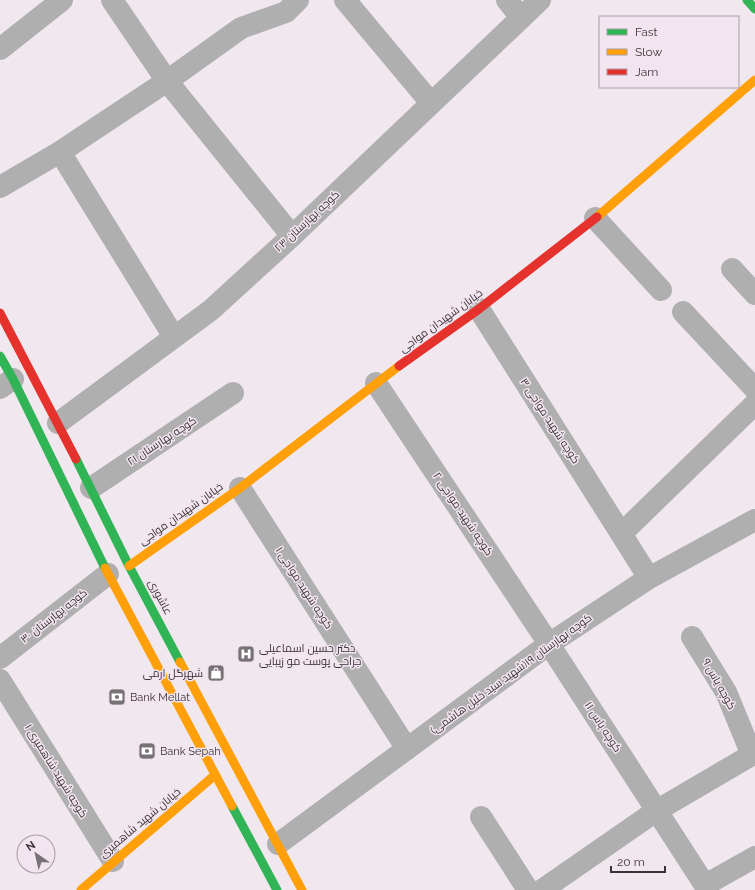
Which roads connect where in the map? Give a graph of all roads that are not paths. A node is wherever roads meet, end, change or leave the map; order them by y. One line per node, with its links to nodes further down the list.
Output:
1 (62, 0): 10 (street)
2 (112, 0): 12 (street)
3 (298, 0): 12 (street)
4 (345, 0): 13 (street)
5 (507, 0): 9 (street)
6 (540, 0): 9 (street, کوچه بهارستان ۲۳)
7 (747, 0): 8 (street)
8 (755, 9)
9 (521, 18): 13 (street, کوچه بهارستان ۲۳)
10 (0, 49)
11 (755, 80): 16 (street, خیابان شهیدان مواجی)
12 (166, 81): 14 (street); 17 (street)
13 (431, 103): 17 (street, کوچه بهارستان ۲۳)
14 (60, 152): 15 (street); 24 (street)
15 (0, 187)
16 (595, 218): 19 (street); 21 (street, خیابان شهیدان مواجی)
17 (292, 236): 24 (street, کوچه بهارستان ۲۳)
18 (732, 269): 20 (street)
19 (661, 290)
20 (755, 294)
21 (479, 309): 27 (street, خیابان شهیدان مواجی); 35 (street, کوچه شهید مواجی ۳)
22 (683, 312): 28 (street)
23 (0, 314): 31 (street, عاشوری)
24 (174, 337): 31 (street, کوچه بهارستان ۲۳)
25 (0, 356): 26 (street)
26 (6, 383): 37 (street)
27 (376, 383): 33 (street, خیابان شهیدان مواجی); 40 (street, کوچه شهید مواجی ۲)
28 (755, 390)
29 (233, 394): 32 (street, کوچه بهارستان ۲۱)
30 (755, 404): 35 (street)
31 (58, 423): 32 (street, عاشوری)
32 (90, 488): 36 (street, عاشوری)
33 (240, 488): 36 (street, خیابان شهیدان مواجی); 43 (street, کوچه شهید مواجی ۱)
34 (755, 520): 38 (street, کوچه بهارستان ۱۹(شهید سید خلیل هاشمی))
35 (622, 533): 38 (street, کوچه شهید مواجی ۳)
36 (129, 566): 48 (street, عاشوری)
37 (108, 574): 41 (street, کوچه بهارستان ۳۰); 45 (street)
38 (649, 578): 40 (street, کوچه بهارستان ۱۹(شهید سید خلیل هاشمی))
39 (692, 637): 44 (street, کوچه یاس ۹)
40 (549, 644): 43 (street, کوچه بهارستان ۱۹(شهید سید خلیل هاشمی)); 46 (street, کوچه یاس ۱۱)
41 (0, 658)
42 (0, 680): 50 (street, کوچه شهید شاهمیری ۱)
43 (407, 749): 48 (street, کوچه بهارستان ۱۹(شهید سید خلیل هاشمی))
44 (754, 754): 46 (street)
45 (215, 775): 50 (street, خیابان شهید شاهمیری); 53 (street)
46 (656, 811): 51 (street, کوچه یاس ۱۱); 56 (street)
47 (481, 817): 55 (street)
48 (278, 844): 54 (street, عاشوری)
49 (755, 857): 51 (street)
50 (113, 862): 52 (street, خیابان شهید شاهمیری)
51 (706, 888)
52 (81, 890)
53 (277, 890)
54 (302, 890)
55 (528, 890)
56 (542, 890)

